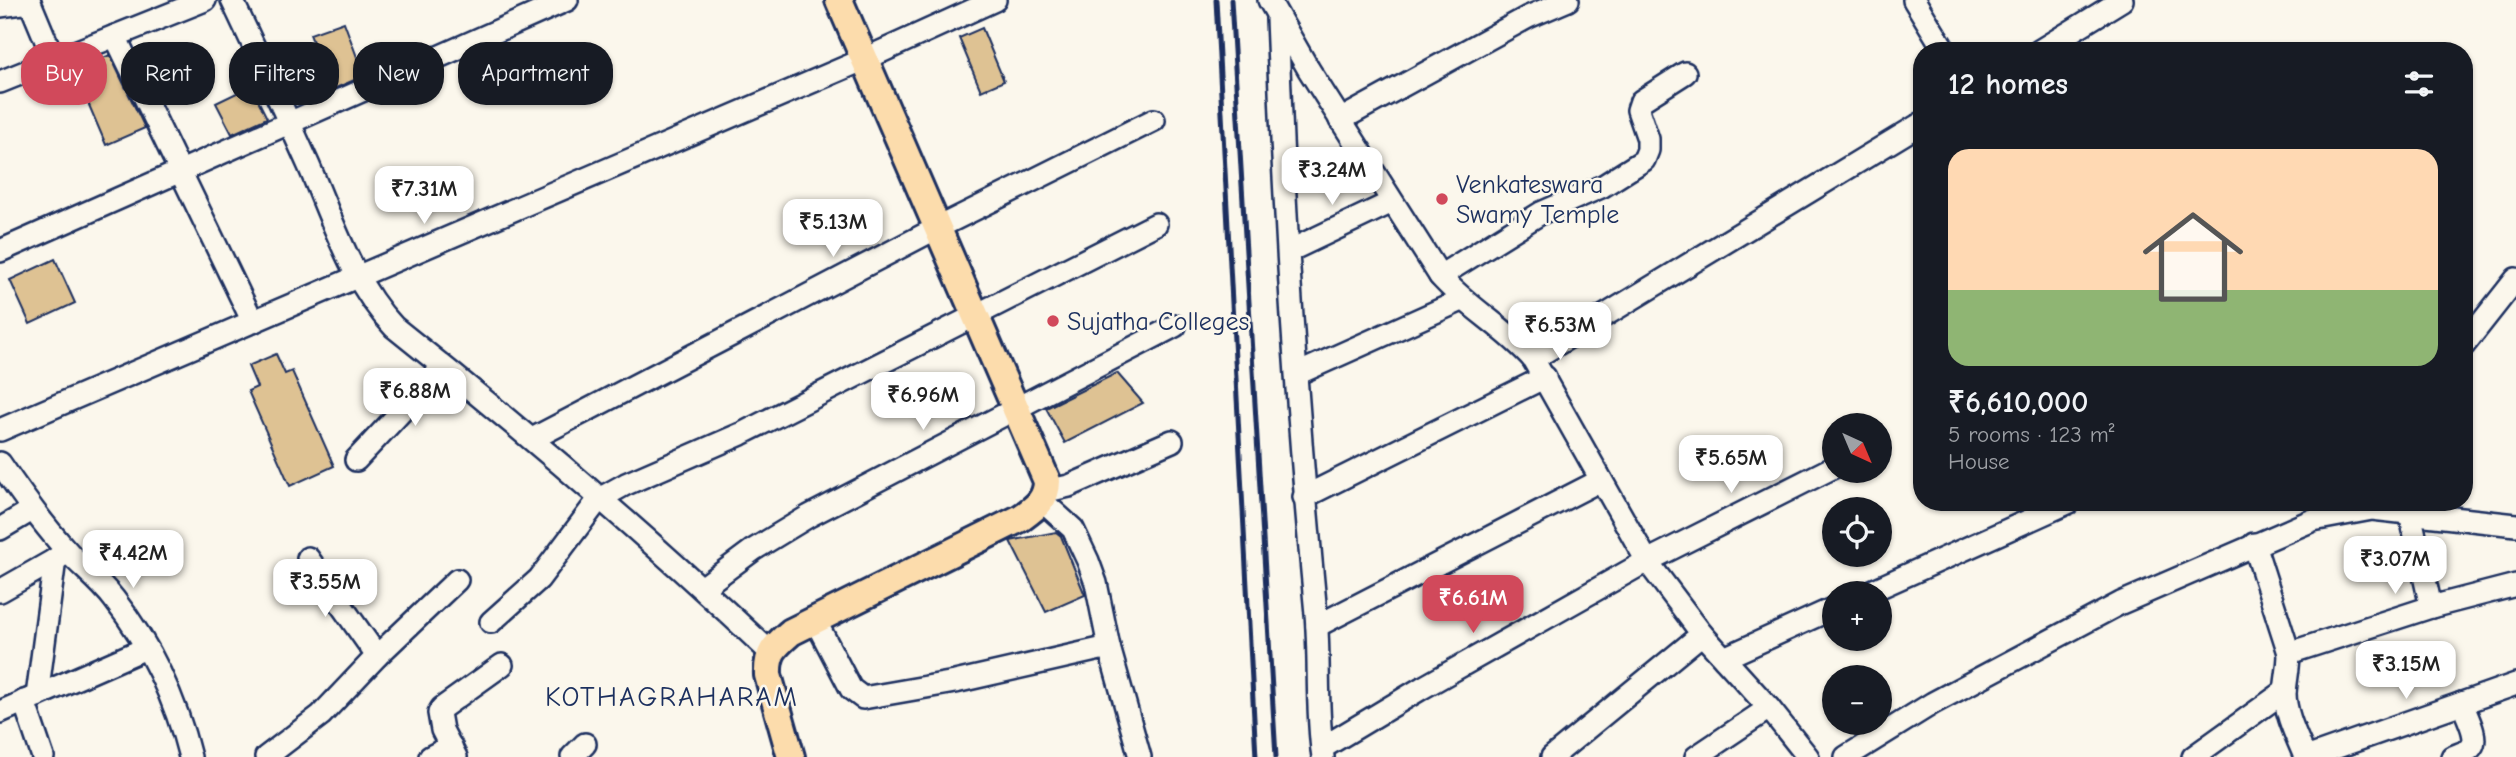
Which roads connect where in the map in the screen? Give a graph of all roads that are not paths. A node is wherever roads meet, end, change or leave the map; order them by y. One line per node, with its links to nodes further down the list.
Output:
1 (205, 0): 13 (street)
2 (232, 0): 24 (street)
3 (567, 0): 24 (street)
4 (839, 0): 18 (main road)
5 (995, 0): 18 (street)
6 (1568, 0): 11 (street)
7 (1914, 0): 16 (street)
8 (2122, 0): 17 (street)
9 (30, 1): 10 (street); 14 (street)
10 (0, 6)
11 (1523, 8): 23 (street)
12 (1273, 9): 23 (street); 31 (street)
13 (115, 36): 15 (street); 26 (street)
14 (47, 42)
15 (100, 42)
16 (1940, 42)
17 (2054, 42)
18 (865, 59): 29 (main road); 33 (street)
19 (21, 73): 21 (street)
20 (1685, 73): 32 (street)
21 (0, 82)
22 (1154, 120): 29 (street)
23 (1340, 120): 27 (street)
24 (289, 121): 26 (street); 33 (street)
25 (1913, 129): 41 (street)
26 (180, 170): 30 (street); 37 (street)
27 (1392, 202): 31 (street); 32 (street)
28 (1156, 225): 36 (street)
29 (939, 227): 36 (main road); 45 (street)
30 (0, 251)
31 (1289, 251): 42 (street)
32 (1440, 276): 35 (street)
33 (357, 277): 37 (street); 40 (street)
34 (2516, 279): 39 (street)
35 (1462, 300): 41 (street); 42 (street)
36 (977, 314): 43 (main road); 53 (street)
37 (253, 322): 44 (street)
38 (1175, 326): 43 (street)
39 (2473, 334)
40 (443, 367): 45 (street); 47 (street)
41 (1539, 368): 50 (street); 52 (street)
42 (1297, 374): 52 (street)
43 (1017, 406): 51 (main road); 68 (street)
44 (0, 430)
45 (532, 439): 53 (street)
46 (1171, 441): 51 (street)
47 (356, 460)
48 (0, 463): 54 (street)
49 (1822, 473): 64 (street)
50 (1601, 480): 64 (street); 74 (street)
51 (1045, 496): 72 (main road); 76 (street)
52 (1304, 497): 74 (street)
53 (599, 499): 68 (street); 73 (street)
54 (32, 510): 60 (street); 62 (street)
55 (2050, 511): 66 (street)
56 (2351, 511): 61 (street)
57 (2399, 511): 58 (street)
58 (2410, 513): 59 (street); 70 (street)
59 (2516, 525)
60 (0, 529)
61 (2254, 544): 79 (street); 100 (street)
62 (62, 555): 69 (street); 77 (street); 85 (street)
63 (308, 558): 80 (street)
64 (1647, 561): 75 (street); 90 (street)
65 (457, 580): 80 (street)
66 (1892, 582)
67 (2516, 585): 70 (street)
68 (702, 588): 78 (street)
69 (0, 591)
70 (2431, 607): 79 (street)
71 (1822, 613): 81 (street)
72 (815, 620): 76 (street); 78 (main road)
73 (491, 622)
74 (1317, 626): 90 (street)
75 (1702, 634): 81 (street); 97 (street)
76 (1109, 647): 96 (street)
77 (146, 648): 85 (street); 92 (street)
78 (770, 652): 95 (main road)
79 (2289, 653): 84 (street)
80 (377, 656): 93 (street)
81 (1724, 658): 87 (street)
82 (502, 665): 89 (street)
83 (2516, 684): 86 (street)
84 (2285, 691): 101 (street); 102 (street)
85 (31, 698): 88 (street); 91 (street)
86 (2462, 703): 102 (street); 103 (street)
87 (1769, 708): 98 (street); 99 (street)
88 (0, 712)
89 (454, 751): 94 (street)
90 (1322, 753)
91 (43, 757)
92 (190, 757)
93 (266, 757)
94 (430, 757)
95 (791, 757)
96 (1140, 757)
97 (1552, 757)
98 (1696, 757)
99 (1808, 757)
100 (1846, 757)
101 (2193, 757)
102 (2307, 757)
103 (2452, 757)

